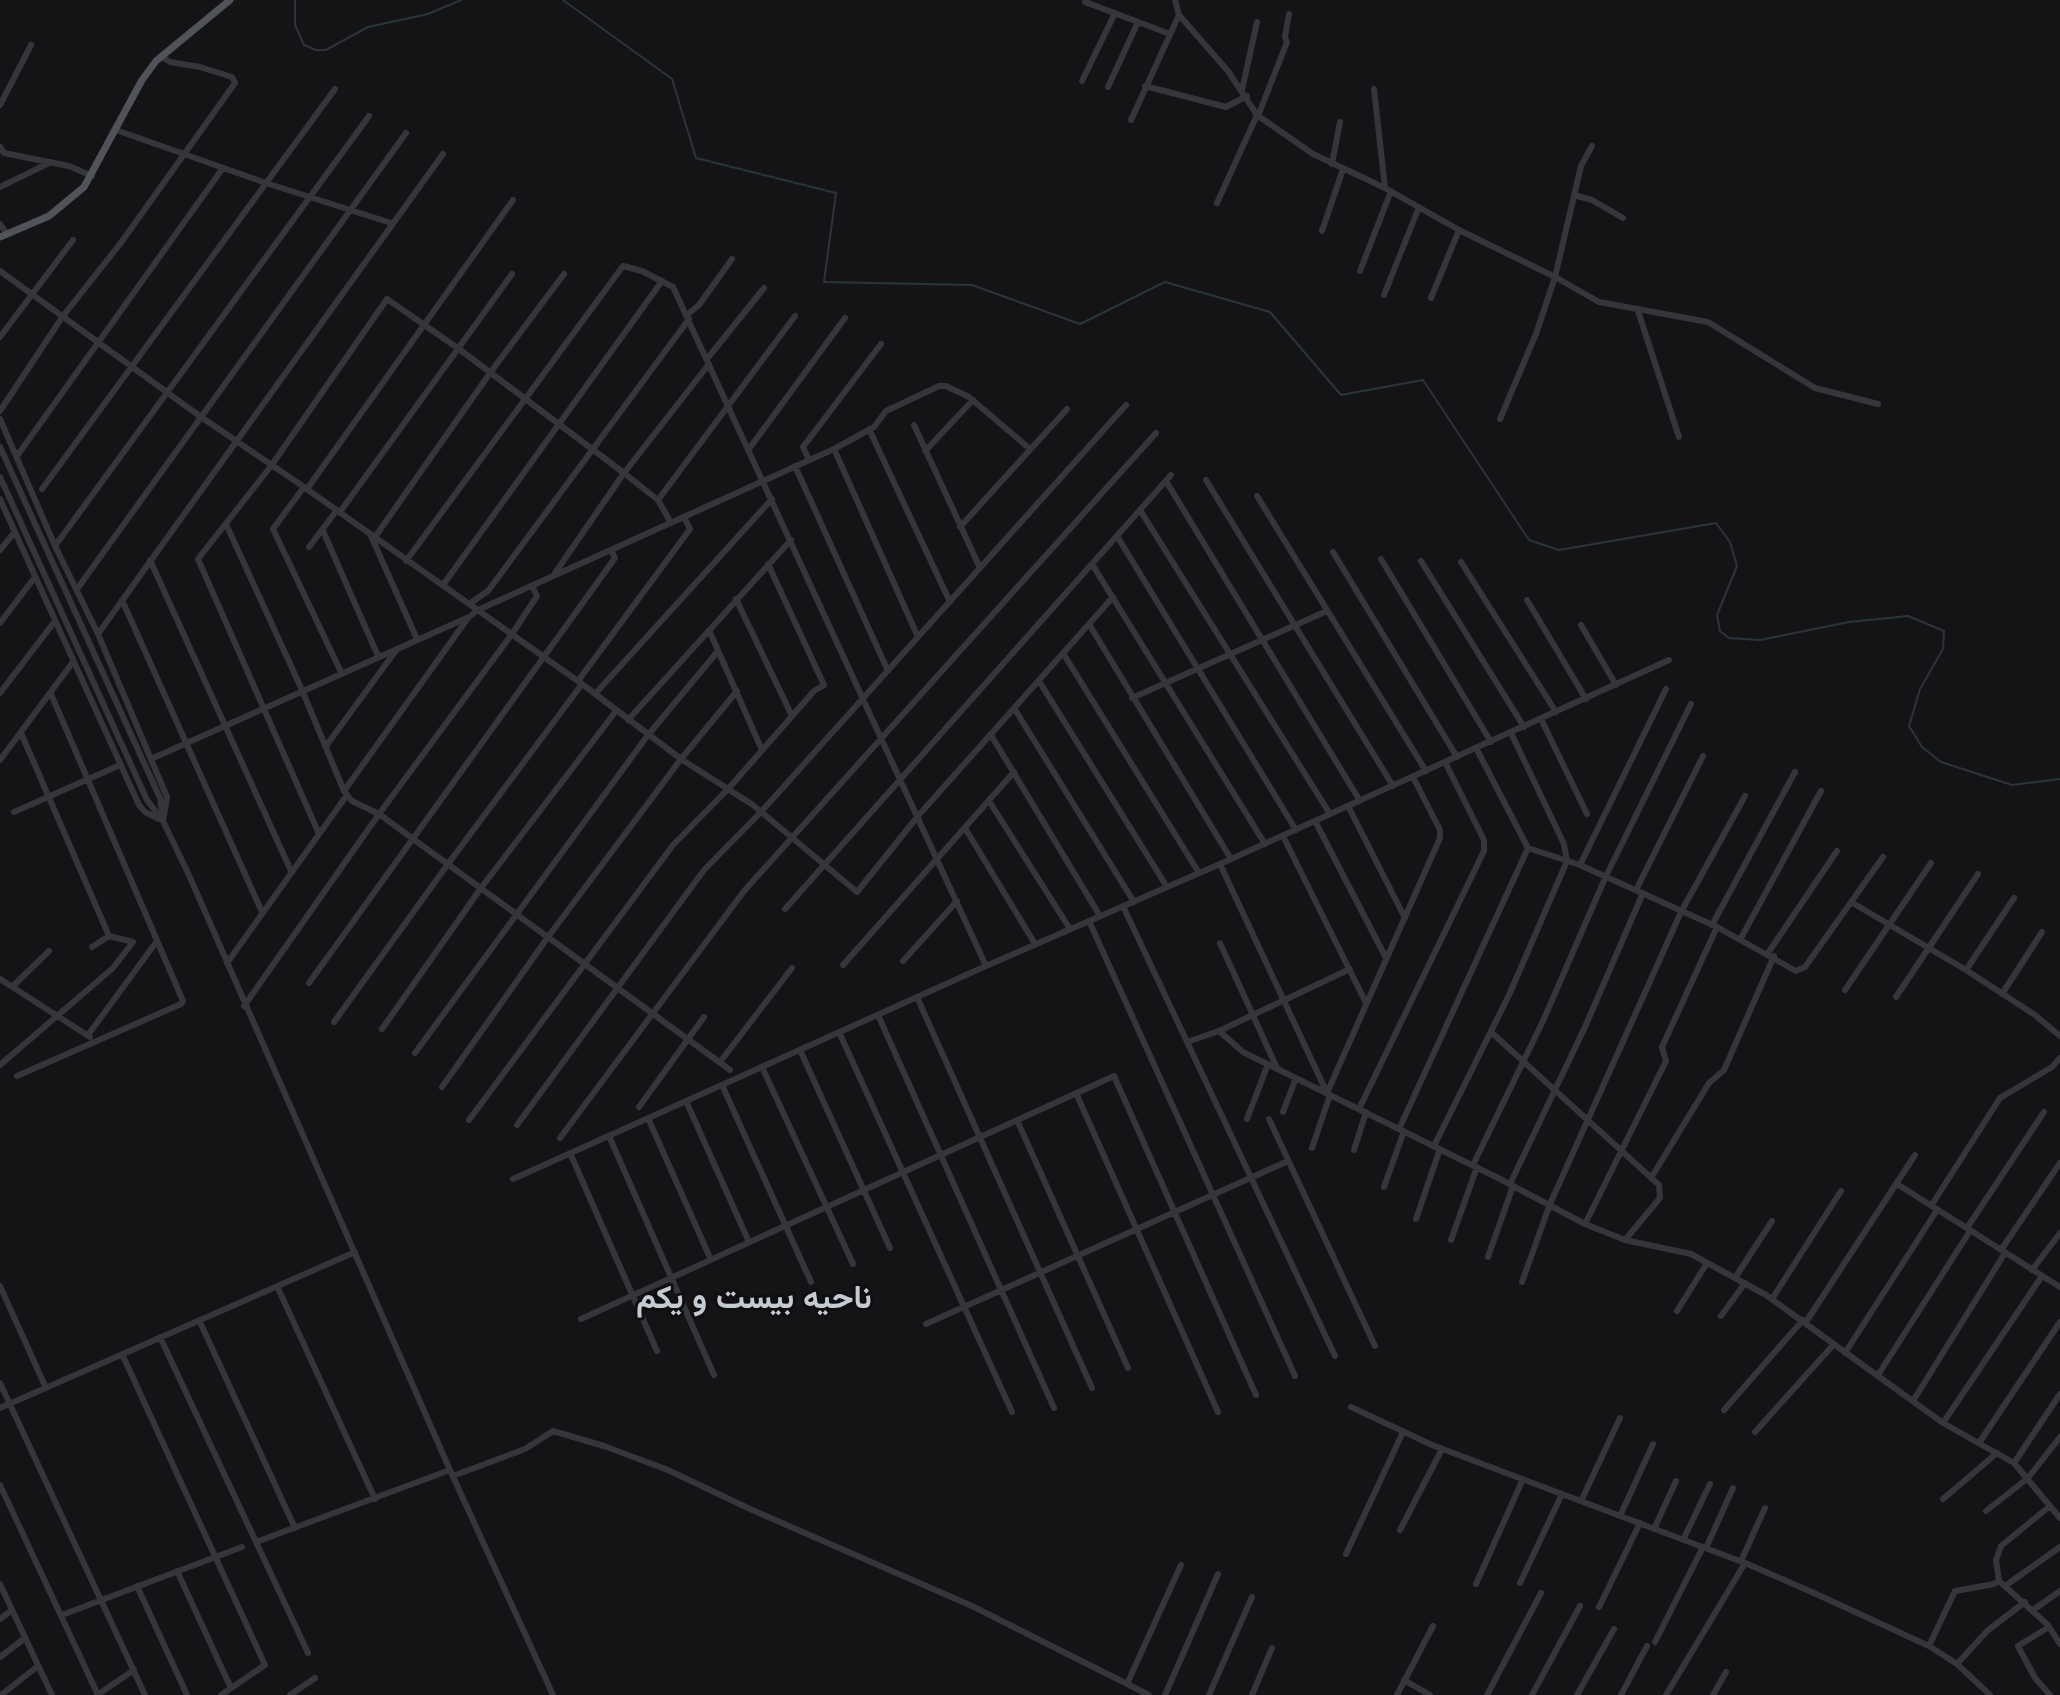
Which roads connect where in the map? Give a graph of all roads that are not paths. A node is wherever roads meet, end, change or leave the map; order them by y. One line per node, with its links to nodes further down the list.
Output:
1 (230, 0): 11 (main road)
2 (1175, 0): 6 (street)
3 (1085, 2): 4 (street)
4 (1115, 13): 7 (street); 12 (street)
5 (1289, 14): 20 (street)
6 (1179, 15): 9 (street); 17 (street)
7 (1138, 22): 9 (street); 14 (street)
8 (1257, 22): 17 (street)
9 (1170, 34): 13 (street)
10 (31, 45): 18 (street)
11 (162, 57): 23 (main road); 27 (street)
12 (1082, 81)
13 (1145, 86): 17 (street); 21 (street)
14 (1108, 87)
15 (335, 89): 34 (street)
16 (1374, 89): 36 (street)
17 (1244, 93): 20 (street)
18 (0, 105)
19 (369, 116): 38 (street)
20 (1257, 116): 30 (street); 40 (street)
21 (1131, 120)
22 (1340, 122): 30 (street)
23 (116, 130): 27 (street); 33 (main road)
24 (406, 133): 42 (street)
25 (1592, 146): 37 (street)
26 (0, 147): 29 (street)
27 (183, 154): 31 (street); 62 (street)
28 (443, 154): 44 (street)
29 (51, 162): 33 (street); 35 (street)
30 (1332, 164): 32 (street)
31 (223, 168): 34 (street); 68 (street)
32 (1343, 169): 36 (street); 47 (street)
33 (92, 176): 48 (main road)
34 (266, 183): 38 (street); 72 (street)
35 (0, 187)
36 (1388, 190): 41 (street); 52 (street)
37 (1574, 195): 43 (street); 55 (street)
38 (310, 197): 42 (street); 74 (street)
39 (513, 200): 66 (street)
40 (1217, 203)
41 (1419, 207): 46 (street); 59 (street)
42 (352, 211): 44 (street); 82 (street)
43 (1623, 218)
44 (391, 223): 90 (street)
45 (0, 224): 48 (street)
46 (1459, 230): 55 (street); 60 (street)
47 (1322, 231)
48 (4, 235)
49 (73, 240): 58 (street)
50 (732, 259): 64 (street)
51 (0, 271): 58 (street)
52 (1360, 271)
53 (512, 274): 70 (street)
54 (564, 274): 73 (street)
55 (1555, 277): 61 (street); 84 (street)
56 (662, 281): 64 (street); 75 (street); 85 (street)
57 (764, 288): 71 (street)
58 (30, 295): 62 (street); 67 (street)
59 (1384, 295)
60 (1431, 298)
61 (1638, 311): 77 (street); 89 (street)
62 (63, 316): 68 (street); 81 (street)
63 (795, 316): 78 (street)
64 (688, 317): 71 (street); 92 (street)
65 (845, 318): 93 (street)
66 (424, 324): 70 (street); 99 (street); 105 (street)
67 (0, 337)
68 (99, 344): 72 (street); 97 (street)
69 (881, 344): 98 (street)
70 (459, 349): 73 (street); 112 (street)
71 (708, 361): 78 (street); 101 (street)
72 (132, 367): 74 (street); 106 (street)
73 (490, 373): 75 (street); 119 (street)
74 (167, 392): 82 (street); 123 (street)
75 (524, 399): 85 (street); 129 (street)
76 (973, 400): 87 (street); 95 (street); 96 (street)
77 (1878, 404)
78 (729, 405): 93 (street); 110 (street)
79 (1126, 405): 134 (street)
80 (1067, 409): 95 (street)
81 (0, 411)
82 (201, 417): 90 (street); 139 (street)
83 (0, 419): 97 (street)
84 (1500, 419)
85 (559, 425): 92 (street); 137 (street)
86 (914, 425): 96 (street)
87 (869, 429): 94 (street); 144 (street)
88 (1156, 433): 198 (street)
89 (1679, 437)
90 (237, 442): 99 (street); 128 (street)
91 (0, 447): 232 (street)
92 (591, 449): 101 (street); 145 (street)
93 (749, 449): 103 (street)
94 (834, 449): 98 (street); 157 (street)
95 (1030, 449): 116 (street)
96 (925, 451): 116 (street)
97 (17, 456): 123 (street)
98 (809, 460): 100 (street)
99 (271, 466): 105 (street); 115 (street)
100 (795, 466): 103 (street); 169 (street)
101 (624, 473): 110 (street); 135 (street)
102 (0, 477): 232 (street)
103 (764, 480): 109 (street); 113 (street)
104 (1206, 480): 152 (street)
105 (305, 488): 112 (street); 170 (street)
106 (42, 489)
107 (1257, 496): 147 (street)
108 (0, 499): 118 (street)
109 (772, 499): 121 (street); 180 (street)
110 (658, 500): 114 (street)
111 (1140, 510): 120 (street); 159 (street); 163 (street)
112 (339, 511): 117 (street); 119 (street)
113 (684, 517): 114 (street); 172 (street)
114 (671, 523): 125 (street)
115 (226, 524): 176 (street); 185 (street)
116 (960, 527): 134 (street)
117 (323, 531): 124 (street); 164 (street)
118 (14, 533): 122 (street); 136 (street)
119 (372, 535): 129 (street); 158 (street)
120 (1117, 536): 133 (street); 168 (street)
121 (791, 540): 132 (street); 182 (street)
122 (1, 546)
123 (55, 546): 139 (street)
124 (309, 547)
125 (611, 550): 135 (street); 165 (street)
126 (1333, 552): 205 (street)
127 (1381, 559): 199 (street)
128 (150, 560): 142 (street); 192 (street)
129 (406, 561): 137 (street)
130 (1421, 561): 193 (street)
131 (1461, 562): 188 (street)
132 (768, 564): 141 (street); 189 (street)
133 (1092, 564): 140 (street); 216 (street)
134 (980, 568): 144 (street)
135 (553, 576): 138 (street)
136 (35, 577): 149 (street); 150 (street)
137 (443, 585): 145 (street)
138 (532, 586): 146 (street); 156 (street)
139 (77, 589): 155 (street)
140 (1113, 597): 151 (street); 173 (street)
141 (736, 599): 154 (street); 189 (street)
142 (122, 600): 155 (street); 200 (street)
143 (1527, 600): 183 (street)
144 (950, 602): 157 (street)
145 (469, 604): 146 (street)
146 (478, 610): 148 (street); 156 (street)
147 (1327, 611): 152 (street); 211 (street)
148 (469, 617): 158 (street); 220 (street)
149 (55, 621): 167 (street); 178 (street)
150 (0, 623)
151 (1089, 624): 162 (street); 181 (street)
152 (1295, 625): 159 (street); 217 (street)
153 (1581, 625): 174 (street)
154 (709, 630): 161 (street); 191 (street)
155 (98, 634): 206 (street)
156 (512, 634): 165 (street); 228 (street)
157 (918, 637): 169 (street)
158 (417, 639): 160 (street)
159 (1262, 640): 163 (street); 224 (street)
160 (399, 646): 164 (street); 201 (street)
161 (718, 651): 177 (street); 196 (street)
162 (1063, 653): 171 (street); 253 (street)
163 (1230, 654): 168 (street); 229 (street)
164 (378, 656): 170 (street)
165 (545, 658): 172 (street); 239 (street)
166 (1669, 660): 174 (street)
167 (73, 662): 179 (street); 210 (street)
168 (1197, 669): 173 (street); 235 (street)
169 (888, 671): 182 (street)
170 (341, 672): 176 (street)
171 (1039, 681): 186 (street); 256 (street)
172 (580, 682): 180 (street); 248 (street)
173 (1166, 683): 181 (street); 240 (street)
174 (1616, 685): 183 (street)
175 (1666, 689): 251 (street)
176 (302, 690): 185 (street); 201 (street)
177 (737, 691): 203 (street); 207 (street)
178 (0, 693)
179 (51, 694): 194 (street); 215 (street)
180 (595, 694): 187 (street)
181 (1132, 698): 245 (street)
182 (864, 699): 198 (street); 227 (street)
183 (1586, 699): 188 (street)
184 (1691, 704): 255 (street)
185 (264, 707): 192 (street); 236 (street)
186 (1014, 708): 197 (street); 261 (street)
187 (616, 711): 191 (street); 257 (street)
188 (1556, 712): 190 (street)
189 (792, 716): 203 (street)
190 (1541, 719): 193 (street); 230 (street)
191 (628, 720): 196 (street)
192 (224, 725): 200 (street); 252 (street)
193 (1524, 727): 195 (street)
194 (21, 733): 208 (street); 221 (street)
195 (1511, 733): 199 (street); 246 (street)
196 (648, 735): 207 (street); 267 (street)
197 (991, 735): 212 (street); 231 (street)
198 (881, 737): 216 (street); 238 (street)
199 (1491, 742): 202 (street)
200 (185, 743): 206 (street); 265 (street)
201 (326, 746): 220 (street)
202 (1476, 748): 205 (street); 241 (street)
203 (762, 750): 218 (street)
204 (1703, 756): 258 (street)
205 (1457, 757): 209 (street)
206 (151, 759): 232 (street)
207 (681, 759): 218 (street); 276 (street)
208 (0, 760)
209 (1445, 762): 211 (street); 339 (street)
210 (120, 765): 215 (street); 232 (street)
211 (1426, 771): 214 (street)
212 (1014, 772): 223 (street); 268 (street)
213 (1795, 772): 271 (street)
214 (1413, 777): 217 (street); 269 (street)
215 (89, 778): 221 (street); 278 (street)
216 (901, 779): 231 (street); 249 (street)
217 (1393, 786): 224 (street)
218 (729, 788): 227 (street); 288 (street)
219 (1821, 791): 277 (street)
220 (346, 793): 228 (street); 236 (street)
221 (49, 795): 226 (street); 275 (street)
222 (1745, 796): 266 (street)
223 (989, 801): 234 (street); 273 (street)
224 (1360, 801): 225 (street)
225 (1348, 806): 229 (street); 269 (street)
226 (14, 812)
227 (761, 812): 238 (street); 297 (street)
228 (379, 814): 239 (street); 304 (street)
229 (1330, 814): 233 (street)
230 (1587, 814)
231 (918, 816): 244 (street); 249 (street)
232 (163, 821): 287 (street)
233 (1315, 821): 235 (street); 285 (street)
234 (965, 828): 244 (street); 280 (street)
235 (1296, 830): 237 (street)
236 (319, 834): 252 (street)
237 (1283, 836): 240 (street); 292 (street)
238 (792, 837): 249 (street); 305 (street)
239 (414, 840): 248 (street); 295 (street)
240 (1265, 844): 245 (street)
241 (1528, 848): 246 (street); 349 (street)
242 (1837, 851): 284 (street)
243 (1883, 857): 262 (street)
244 (937, 859): 260 (street); 289 (street)
245 (1231, 859): 250 (street)
246 (1567, 861): 251 (street); 314 (street)
247 (1931, 863): 272 (street)
248 (448, 864): 257 (street); 310 (street)
249 (825, 864): 264 (street)
250 (1220, 864): 253 (street); 302 (street)
251 (1580, 865): 255 (street)
252 (291, 871): 265 (street)
253 (1199, 873): 256 (street)
254 (1978, 874): 282 (street)
255 (1606, 876): 258 (street); 323 (street)
256 (1167, 887): 261 (street)
257 (481, 888): 267 (street); 311 (street)
258 (1639, 891): 266 (street); 334 (street)
259 (2014, 898): 293 (street)
260 (957, 901): 286 (street); 290 (street)
261 (1134, 902): 263 (street)
262 (1851, 902): 272 (street); 284 (street)
263 (1123, 906): 268 (street); 319 (street)
264 (785, 909)
265 (262, 912): 287 (street)
266 (1681, 912): 271 (street); 347 (street)
267 (516, 914): 276 (street); 321 (street)
268 (1100, 916): 270 (street)
269 (1405, 918): 285 (street)
270 (1089, 921): 273 (street); 372 (street)
271 (1714, 926): 277 (street); 356 (street)
272 (1888, 926): 282 (street); 298 (street)
273 (1070, 929): 280 (street)
274 (2042, 932): 299 (street)
275 (109, 936): 281 (street); 308 (street)
276 (548, 937): 288 (street); 333 (street)
277 (1741, 938): 284 (street)
278 (157, 941): 315 (street); 318 (street)
279 (1220, 943): 306 (street)
280 (1035, 944): 290 (street)
281 (92, 947)
282 (1928, 948): 293 (street); 301 (street)
283 (49, 951): 296 (street)
284 (1771, 954): 365 (street)
285 (1386, 958): 303 (street)
286 (903, 961)
287 (227, 963): 304 (street)
288 (583, 963): 297 (street); 345 (street)
289 (843, 965)
290 (986, 966): 300 (street)
291 (792, 968): 324 (street)
292 (1350, 969): 302 (street); 303 (street)
293 (1966, 970): 299 (street)
294 (0, 979): 296 (street)
295 (309, 983)
296 (12, 987): 308 (street)
297 (617, 987): 305 (street); 348 (street)
298 (1845, 990)
299 (2002, 994): 316 (street)
300 (917, 997): 307 (street); 351 (street)
301 (1896, 997)
302 (1284, 1000): 306 (street); 336 (street)
303 (1365, 1001): 336 (street)
304 (244, 1006): 388 (street)
305 (654, 1014): 317 (street); 352 (street)
306 (1253, 1014): 312 (street); 328 (street)
307 (878, 1015): 313 (street); 358 (street)
308 (57, 1016): 315 (street); 326 (street)
309 (704, 1017): 317 (street)
310 (334, 1022)
311 (382, 1029)
312 (1219, 1031): 319 (street); 325 (street)
313 (839, 1032): 320 (street); 363 (street)
314 (1491, 1032): 323 (street); 353 (street)
315 (88, 1035): 318 (street)
316 (2060, 1036)
317 (687, 1039): 324 (street); 338 (street)
318 (96, 1041): 330 (street)
319 (1187, 1042): 364 (street)
320 (800, 1050): 327 (street); 370 (street)
321 (415, 1053)
322 (2060, 1058): 375 (street)
323 (1523, 1060): 334 (street); 362 (street)
324 (720, 1062): 329 (street)
325 (1268, 1064): 328 (street); 343 (street)
326 (0, 1065)
327 (762, 1067): 332 (street); 374 (street)
328 (1277, 1068): 331 (street)
329 (730, 1070)
330 (17, 1076)
331 (1296, 1078): 336 (street); 340 (street)
332 (722, 1085): 337 (street); 380 (street)
333 (442, 1087)
334 (1555, 1090): 347 (street); 368 (street)
335 (1076, 1093): 346 (street); 376 (street); 381 (street)
336 (1329, 1094): 339 (street); 354 (street)
337 (686, 1101): 342 (street); 386 (street)
338 (639, 1107)
339 (1363, 1111): 349 (street); 355 (street)
340 (1283, 1112)
341 (2044, 1112): 382 (street)
342 (648, 1118): 350 (street); 392 (street)
343 (1247, 1119)
344 (1269, 1119): 360 (street)
345 (469, 1120)
346 (1017, 1120): 351 (street); 390 (street)
347 (1588, 1121): 356 (street); 373 (street)
348 (517, 1125)
349 (1401, 1130): 353 (street); 369 (street)
350 (609, 1136): 357 (street); 398 (street)
351 (980, 1137): 358 (street); 396 (street)
352 (560, 1138)
353 (1437, 1147): 362 (street); 377 (street)
354 (1312, 1148)
355 (1354, 1150)
356 (1621, 1151): 365 (street); 379 (street)
357 (570, 1153): 366 (street); 407 (street)
358 (941, 1155): 363 (street); 406 (street)
359 (1915, 1155): 367 (street)
360 (1288, 1161): 364 (street); 419 (street)
361 (2060, 1163): 389 (street)
362 (1475, 1166): 368 (street); 384 (street)
363 (903, 1172): 370 (street); 409 (street)
364 (1251, 1178): 372 (street); 423 (street)
365 (1651, 1178): 385 (street)
366 (513, 1179)
367 (1897, 1184): 375 (street); 414 (street)
368 (1512, 1185): 373 (street); 391 (street)
369 (1384, 1187)
370 (863, 1190): 374 (street); 387 (street)
371 (1841, 1191): 408 (street)
372 (1213, 1195): 376 (street); 427 (street)
373 (1550, 1204): 379 (street); 401 (street)
374 (826, 1207): 380 (street); 394 (street)
375 (1934, 1208): 382 (street); 421 (street)
376 (1175, 1212): 381 (street); 432 (street)
377 (1416, 1219)
378 (1772, 1221): 399 (street)
379 (1585, 1224): 385 (street)
380 (785, 1226): 386 (street); 400 (street)
381 (1137, 1229): 390 (street); 440 (street)
382 (1968, 1230): 389 (street); 426 (street)
383 (2060, 1233): 395 (street)
384 (1451, 1240)
385 (1625, 1240): 393 (street)
386 (749, 1242): 392 (street)
387 (890, 1248)
388 (355, 1252): 404 (street); 451 (street)
389 (2003, 1252): 395 (street); 433 (street)
390 (1078, 1255): 396 (street); 424 (street)
391 (1488, 1257)
392 (711, 1260): 398 (street)
393 (1707, 1263): 399 (street); 410 (street)
394 (853, 1264)
395 (2032, 1270): 397 (street)
396 (1040, 1272): 406 (street); 430 (street)
397 (2042, 1276): 405 (street); 442 (street)
398 (671, 1278): 407 (street); 425 (street)
399 (1735, 1278): 402 (street)
400 (811, 1282)
401 (1522, 1282)
402 (1745, 1283): 408 (street); 411 (street)
403 (0, 1286): 429 (street)
404 (277, 1286): 413 (street); 459 (street)
405 (2060, 1287)
406 (1001, 1290): 409 (street); 437 (street)
407 (633, 1295): 412 (street); 420 (street)
408 (1772, 1299): 414 (street)
409 (964, 1306): 416 (street); 439 (street)
410 (1677, 1311)
411 (1721, 1316)
412 (581, 1319)
413 (199, 1320): 417 (street); 467 (street)
414 (1804, 1321): 418 (street); 438 (street)
415 (2060, 1322): 446 (street)
416 (926, 1324)
417 (160, 1337): 422 (street); 471 (street)
418 (1834, 1344): 421 (street); 444 (street)
419 (1375, 1346)
420 (657, 1351)
421 (1845, 1353): 426 (street)
422 (122, 1354): 429 (street); 476 (street)
423 (1335, 1356)
424 (1128, 1368)
425 (714, 1375)
426 (1878, 1375): 433 (street)
427 (1295, 1376)
428 (0, 1383): 434 (street)
429 (46, 1388): 434 (street)
430 (1092, 1388)
431 (2060, 1394): 450 (street)
432 (1256, 1395)
433 (1913, 1401): 442 (street)
434 (9, 1404): 436 (street); 489 (street)
435 (1351, 1407): 443 (street)
436 (0, 1408)
437 (1054, 1408)
438 (1724, 1410)
439 (1012, 1412)
440 (1218, 1412)
441 (1620, 1418): 461 (street)
442 (1943, 1423): 446 (street)
443 (1403, 1432): 448 (street); 475 (street)
444 (1755, 1432)
445 (2060, 1437): 452 (street)
446 (1979, 1443): 449 (street)
447 (1653, 1444): 465 (street)
448 (1442, 1449): 453 (street); 469 (street)
449 (1997, 1453): 450 (street); 460 (street)
450 (2014, 1463): 452 (street)
451 (451, 1473): 459 (street); 514 (street); 524 (street)
452 (2028, 1478): 463 (street); 464 (street)
453 (1523, 1479): 458 (street); 482 (street)
454 (1676, 1481): 468 (street)
455 (1710, 1484): 470 (street)
456 (0, 1485): 495 (street)
457 (1733, 1488): 474 (street)
458 (1562, 1494): 461 (street); 481 (street)
459 (375, 1499): 467 (street)
460 (1943, 1499)
461 (1581, 1501): 465 (street)
462 (1765, 1508): 477 (street)
463 (2056, 1510): 483 (street)
464 (1986, 1511)
465 (1620, 1516): 466 (street)
466 (1640, 1523): 468 (street); 492 (street)
467 (295, 1528): 471 (street)
468 (1654, 1529): 470 (street)
469 (1400, 1530)
470 (1683, 1540): 474 (street)
471 (256, 1542): 506 (street)
472 (242, 1547): 476 (street)
473 (2060, 1547): 483 (street)
474 (1704, 1548): 477 (street); 502 (street)
475 (1346, 1554)
476 (214, 1557): 479 (street); 515 (street)
477 (1743, 1562): 504 (street); 535 (street)
478 (1181, 1565): 514 (street)
479 (177, 1571): 484 (street); 515 (street)
480 (1218, 1574): 526 (street)
481 (1520, 1583)
482 (1476, 1584)
483 (2002, 1584): 490 (street); 504 (street)
484 (137, 1586): 489 (street); 521 (street)
485 (1, 1587): 493 (street)
486 (2060, 1591): 494 (street)
487 (1541, 1593): 531 (street)
488 (1252, 1597): 527 (street)
489 (99, 1600): 495 (street); 510 (street)
490 (2025, 1602): 494 (street); 508 (street)
491 (1580, 1606): 532 (street)
492 (1599, 1607)
493 (12, 1610): 496 (street); 500 (street)
494 (2033, 1610): 498 (street)
495 (62, 1615): 519 (street)
496 (0, 1619)
497 (1433, 1626): 513 (street)
498 (2049, 1627): 501 (street); 538 (street)
499 (1614, 1629): 533 (street)
500 (25, 1638): 507 (street); 509 (street)
501 (2059, 1641)
502 (1655, 1642)
503 (1647, 1646): 534 (street)
504 (1929, 1646): 508 (street)
505 (1272, 1648): 528 (street)
506 (308, 1653)
507 (0, 1657)
508 (1957, 1664): 537 (street)
509 (38, 1666): 517 (street); 518 (street)
510 (134, 1670): 519 (street); 520 (street)
511 (1726, 1672): 536 (street)
512 (315, 1678): 523 (street)
513 (1404, 1680): 516 (street); 529 (street)
514 (1127, 1684): 525 (street)
515 (231, 1688): 522 (street)
516 (1420, 1692): 530 (street)
517 (1, 1695)
518 (52, 1695)
519 (98, 1695)
520 (145, 1695)
521 (187, 1695)
522 (221, 1695)
523 (290, 1695)
524 (553, 1695)
525 (1149, 1695)
526 (1165, 1695)
527 (1209, 1695)
528 (1252, 1695)
529 (1397, 1695)
530 (1430, 1695)
531 (1487, 1695)
532 (1532, 1695)
533 (1577, 1695)
534 (1621, 1695)
535 (1666, 1695)
536 (1713, 1695)
537 (1990, 1695)
538 (2050, 1695)

